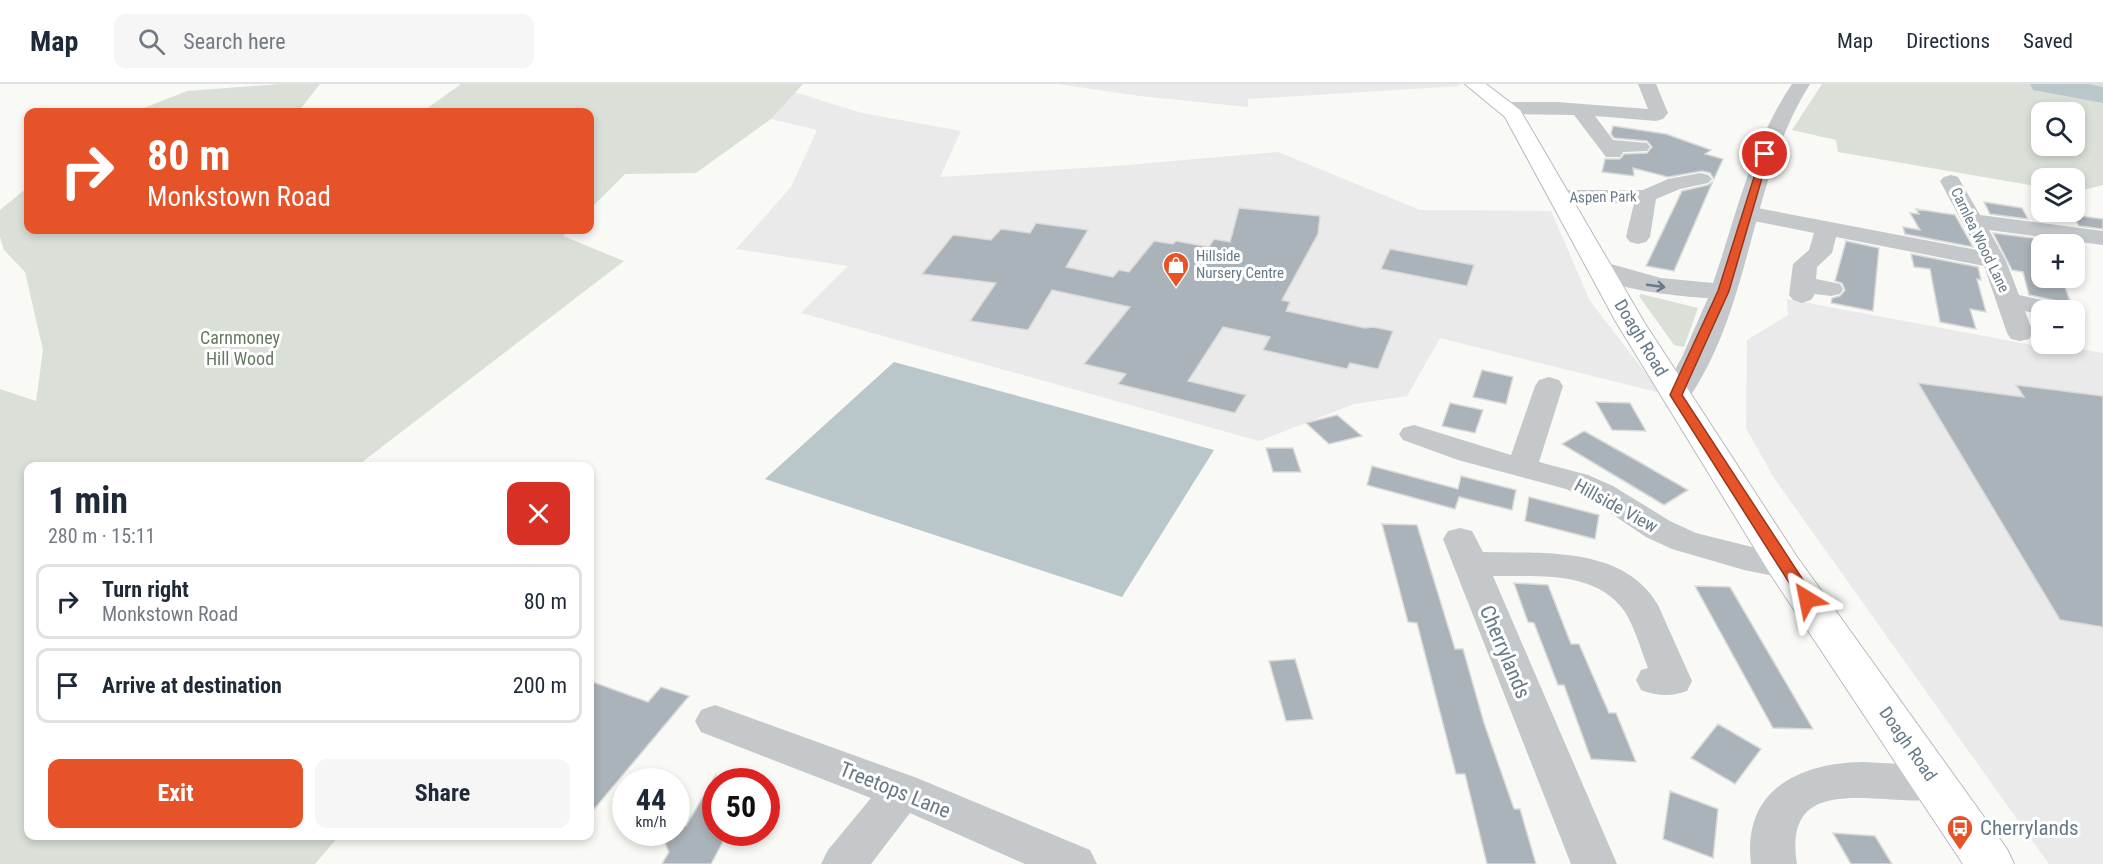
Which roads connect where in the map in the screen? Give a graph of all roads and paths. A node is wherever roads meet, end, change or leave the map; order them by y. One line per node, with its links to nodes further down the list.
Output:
1 (1474, 84): 4 (main road, Doagh Road)
2 (1647, 84): 5 (street)
3 (1802, 84): 11 (street)
4 (1508, 108): 5 (street); 10 (main road, Doagh Road)
5 (1580, 110): 6 (street)
6 (1640, 147)
7 (1701, 179): 9 (street, Aspen Park)
8 (1951, 181): 12 (street, Carnlea Wood Lane)
9 (1646, 196): 10 (street, Aspen Park); 14 (street, Aspen Park)
10 (1560, 197): 17 (main road, Doagh Road)
11 (1747, 213): 13 (street); 19 (street)
12 (1974, 220): 15 (street); 16 (street, Carnlea Wood Lane)
13 (1826, 229): 16 (street); 18 (street)
14 (1638, 237)
15 (2103, 238)
16 (1994, 261): 20 (street, Carnlea Wood Lane)
17 (1600, 269): 19 (street, one-way to 19); 24 (main road, Doagh Road)
18 (1831, 289)
19 (1724, 291): 24 (street)
20 (2010, 301): 21 (street); 22 (street, Carnlea Wood Lane)
21 (2031, 305)
22 (2020, 333)
23 (1549, 386): 26 (street)
24 (1676, 395): 27 (main road, Doagh Road)
25 (1414, 434): 26 (street, Hillside View)
26 (1522, 467): 27 (street, Hillside View)
27 (1784, 566): 30 (main road, Doagh Road)
28 (1655, 680): 34 (street, Cherrylands)
29 (715, 721): 31 (street, Treetops Lane)
30 (1936, 784): 35 (street); 36 (main road, Doagh Road)
31 (902, 791): 32 (street); 33 (street, Treetops Lane)
32 (844, 864)
33 (1074, 864)
34 (1594, 864)
35 (1774, 864)
36 (1990, 864)

